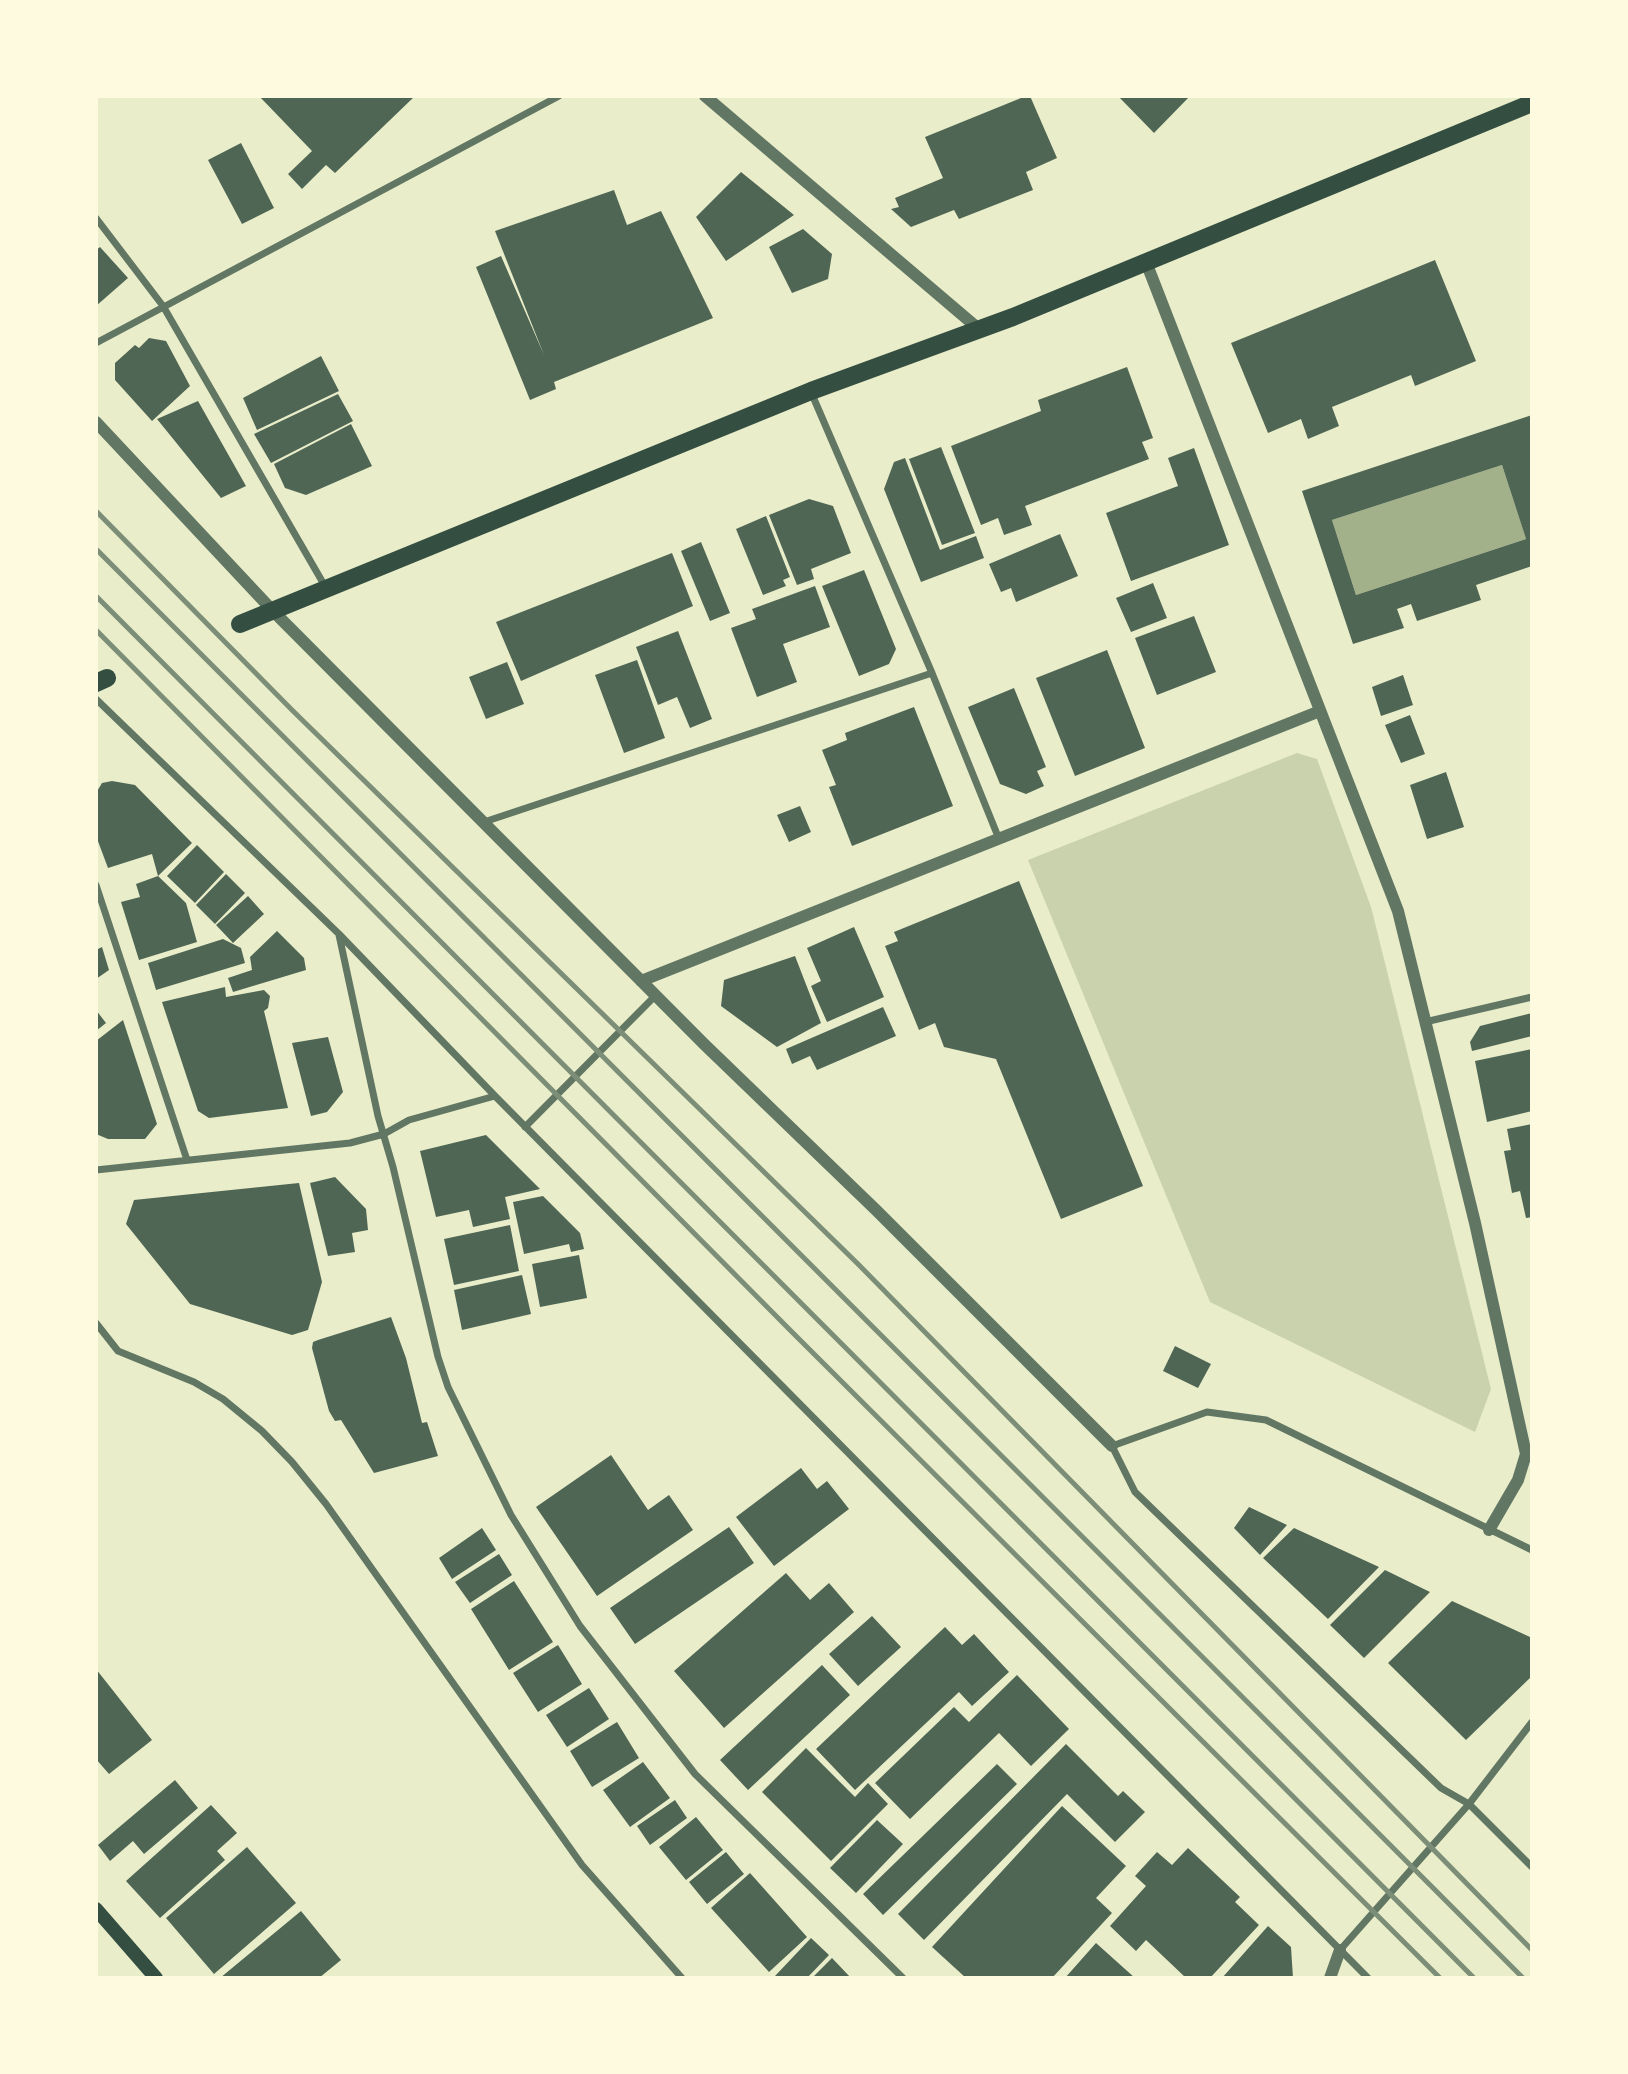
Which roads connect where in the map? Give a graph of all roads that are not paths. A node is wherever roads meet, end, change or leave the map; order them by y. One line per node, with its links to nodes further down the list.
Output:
1 (559, 96): 6 (street)
2 (705, 96): 7 (street)
3 (1532, 103): 5 (main road)
4 (96, 218): 6 (street)
5 (1146, 262): 7 (main road); 16 (street)
6 (163, 306): 8 (street); 11 (street)
7 (979, 330): 9 (main road)
8 (96, 343)
9 (811, 391): 11 (main road); 14 (street)
10 (96, 422): 12 (street)
11 (326, 589): 12 (main road)
12 (273, 611): 13 (main road); 17 (street)
13 (240, 624)
14 (932, 673): 17 (street); 18 (street)
15 (96, 699): 20 (street)
16 (1320, 711): 18 (street); 24 (street)
17 (484, 822): 21 (street)
18 (999, 839): 21 (street)
19 (96, 886): 28 (street)
20 (339, 934): 25 (street); 27 (street)
21 (641, 981): 22 (street)
22 (656, 995): 26 (street); 31 (street)
23 (1532, 997): 24 (street)
24 (1425, 1022): 32 (street)
25 (495, 1096): 26 (street); 27 (street)
26 (525, 1127): 38 (street)
27 (384, 1134): 28 (street); 41 (street)
28 (187, 1160): 29 (street)
29 (96, 1170)
30 (96, 1323): 40 (street)
31 (1111, 1446): 32 (street); 35 (street)
32 (1489, 1530): 33 (street)
33 (1532, 1550)
34 (1532, 1722): 35 (street)
35 (1469, 1804): 36 (street); 38 (street)
36 (1532, 1867)
37 (96, 1909): 39 (main road)
38 (1340, 1950): 42 (street); 43 (street)
39 (156, 1978)
40 (682, 1978)
41 (903, 1978)
42 (1329, 1978)
43 (1368, 1978)

